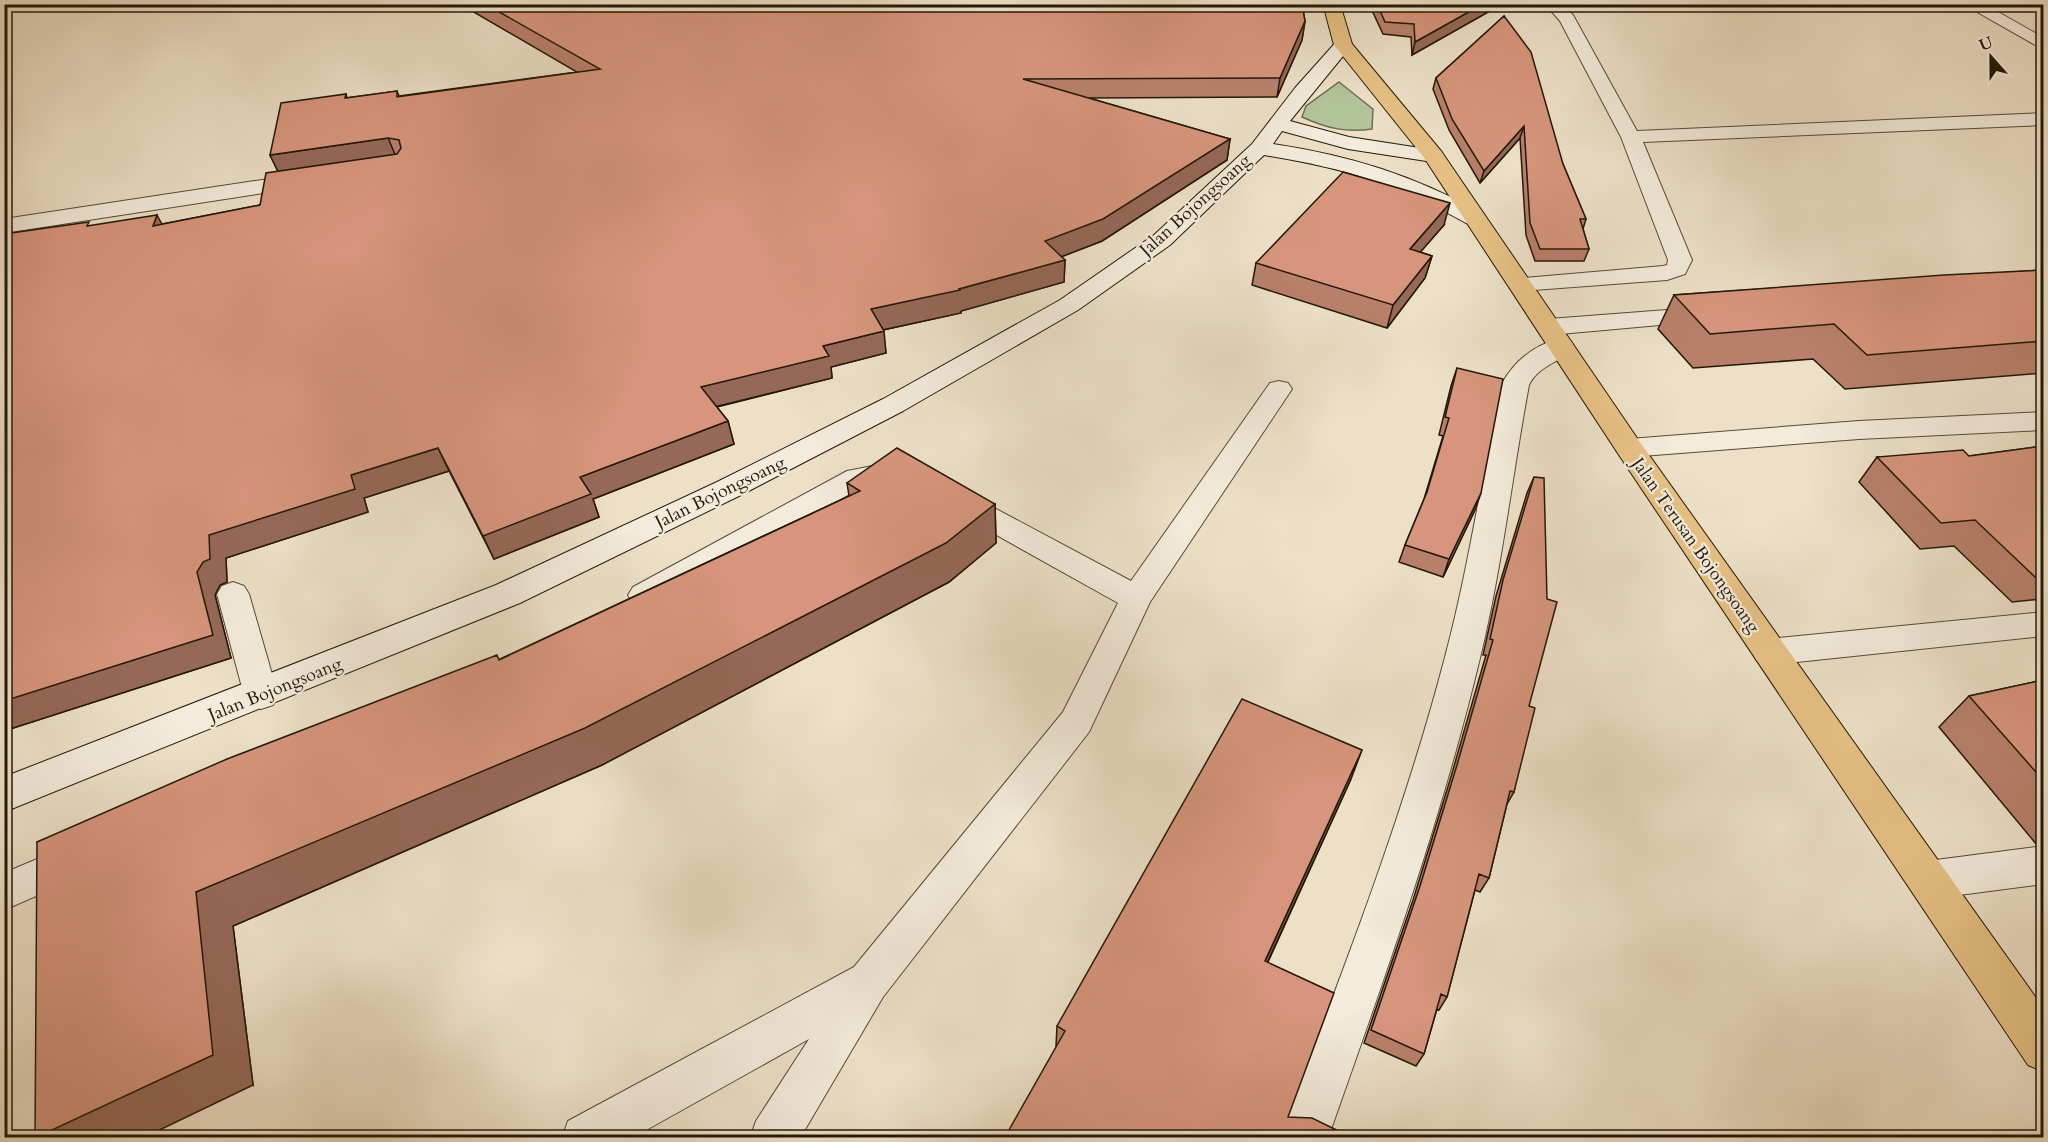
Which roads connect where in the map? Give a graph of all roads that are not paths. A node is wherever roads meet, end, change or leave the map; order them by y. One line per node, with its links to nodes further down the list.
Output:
1 (1553, 4): 9 (lane)
2 (1971, 4): 6 (lane)
3 (1332, 5): 4 (main road); 5 (main road)
4 (1243, 6)
5 (1344, 45): 8 (main road, Jalan Bojongsoang); 11 (main road, Jalan Terusan Bojongsoang)
6 (2043, 45)
7 (2043, 119): 9 (lane)
8 (1278, 124): 10 (main road, Jalan Bojongsoang); 11 (main road)
9 (1631, 137): 15 (lane)
10 (1259, 148): 13 (main road); 26 (main road, Jalan Bojongsoang)
11 (1433, 156): 13 (main road, Jalan Terusan Bojongsoang)
12 (328, 177): 14 (main road)
13 (1474, 218): 15 (main road, Jalan Terusan Bojongsoang)
14 (4, 225)
15 (1521, 284): 17 (main road, Jalan Terusan Bojongsoang)
16 (1724, 314): 17 (main road)
17 (1555, 337): 20 (main road, Jalan Terusan Bojongsoang); 36 (main road)
18 (1279, 389): 22 (lane)
19 (2043, 421): 20 (lane)
20 (1629, 448): 25 (main road, Jalan Terusan Bojongsoang)
21 (233, 594): 26 (lane)
22 (1136, 598): 23 (lane); 32 (lane)
23 (617, 610)
24 (2043, 624): 25 (lane)
25 (1769, 652): 30 (main road, Jalan Terusan Bojongsoang)
26 (261, 695): 27 (main road, Jalan Bojongsoang)
27 (4, 795)
28 (102, 849): 31 (lane)
29 (2043, 866): 30 (main road)
30 (1928, 880): 33 (main road, Jalan Terusan Bojongsoang)
31 (4, 892)
32 (869, 982): 34 (lane); 35 (lane)
33 (2043, 1049)
34 (585, 1137)
35 (773, 1137)
36 (1303, 1137)

